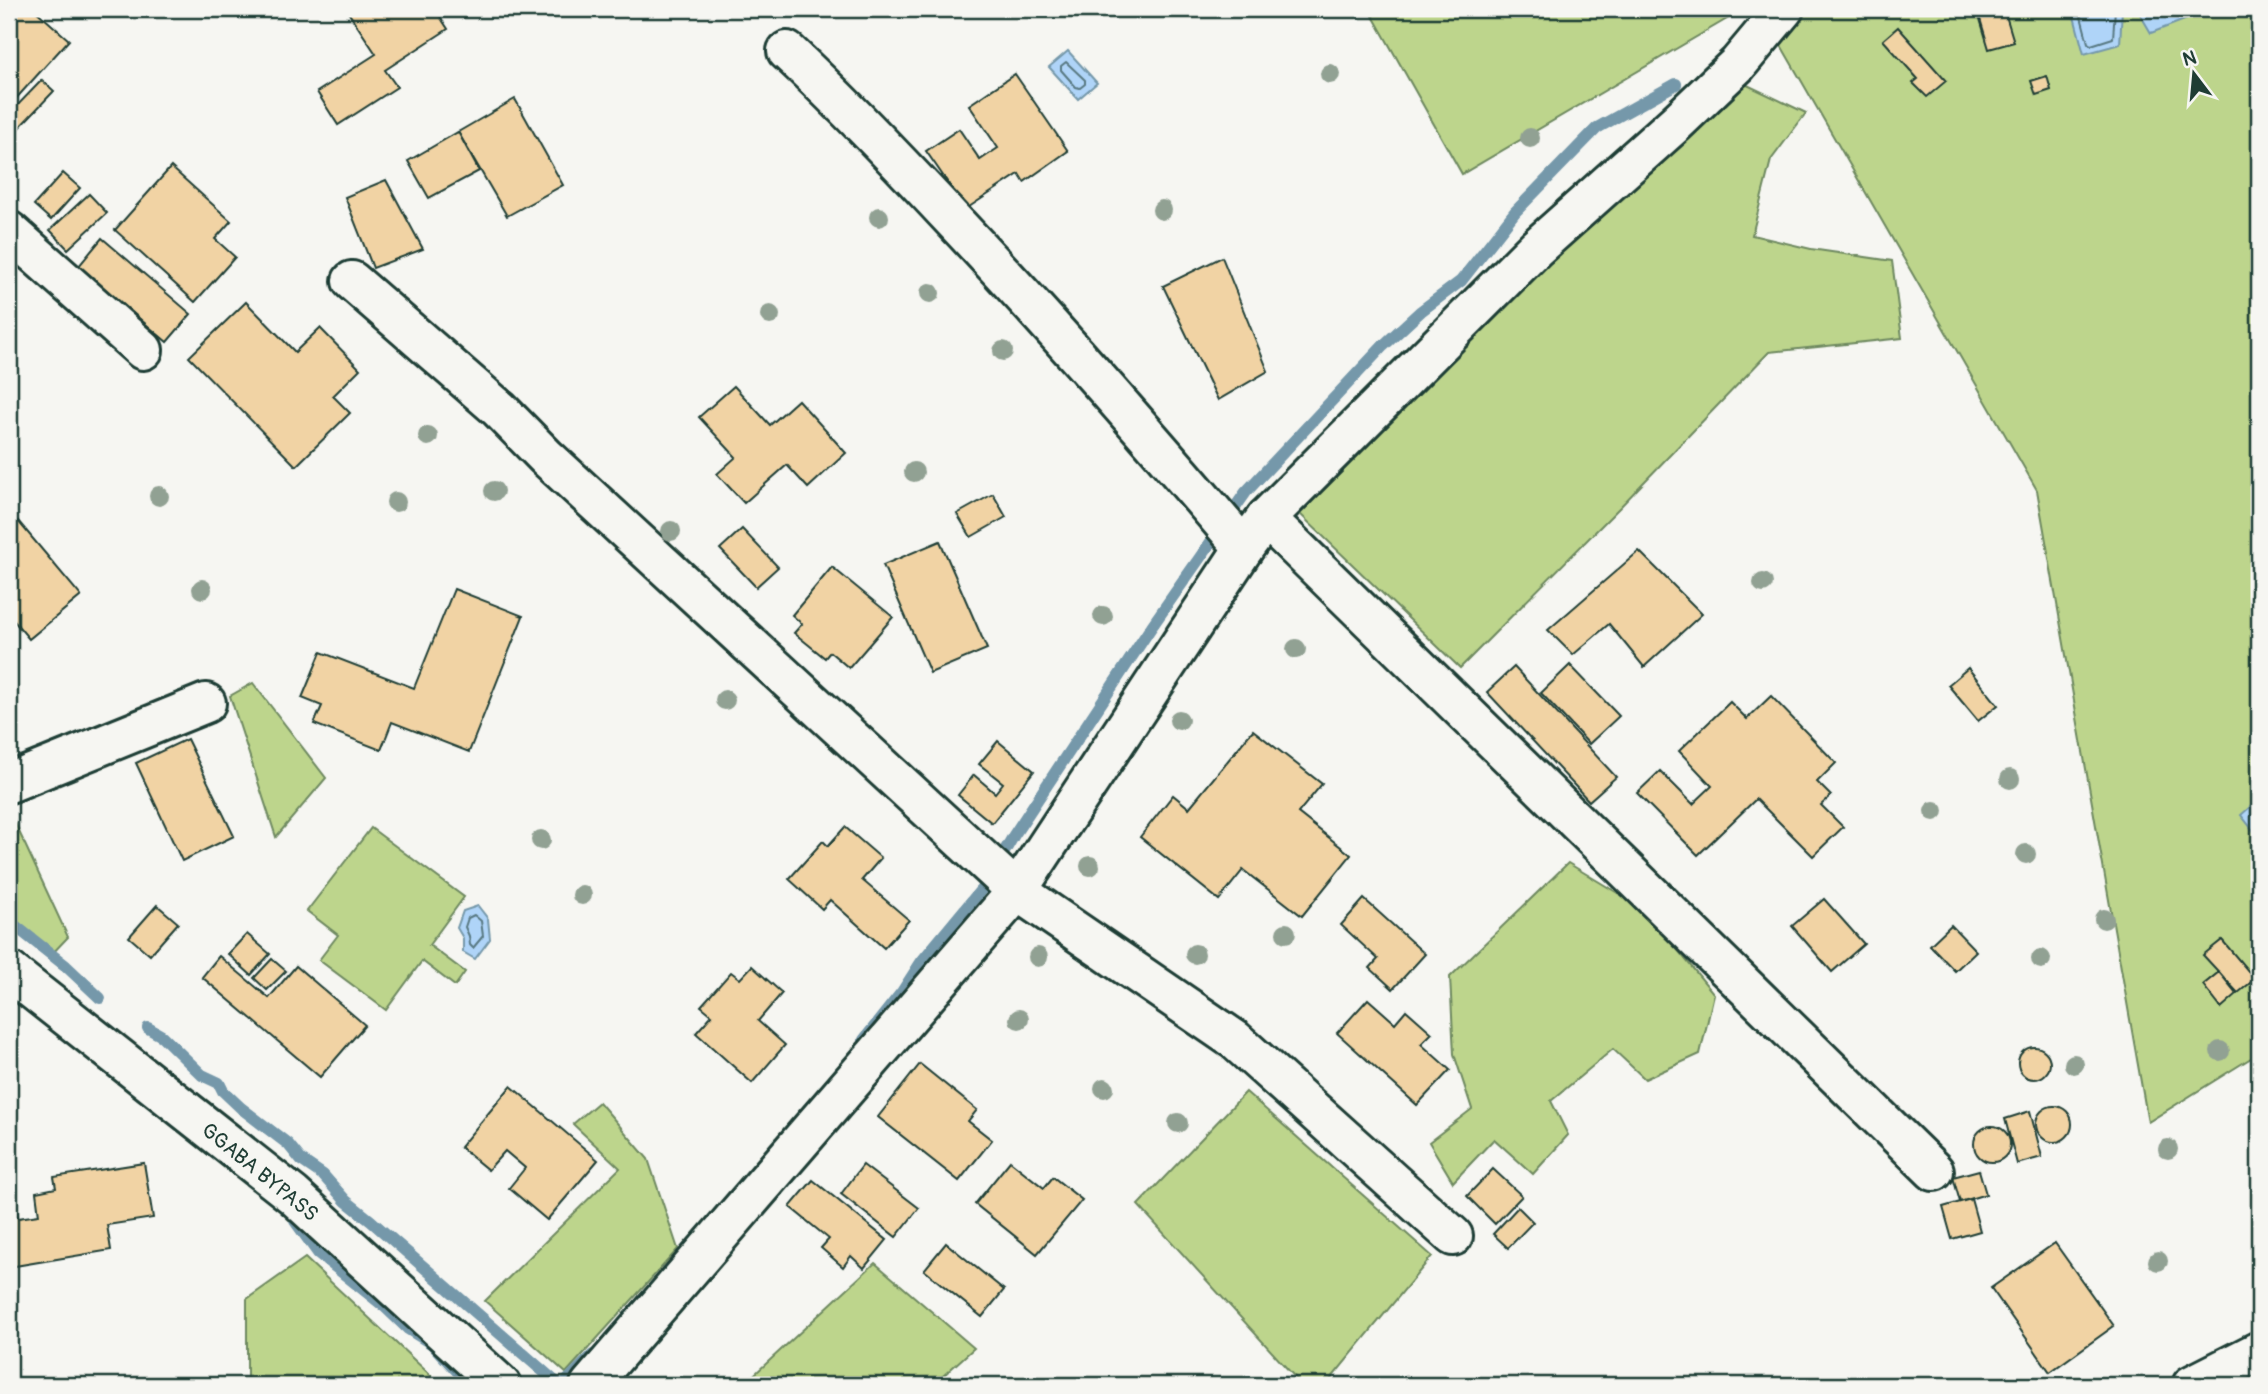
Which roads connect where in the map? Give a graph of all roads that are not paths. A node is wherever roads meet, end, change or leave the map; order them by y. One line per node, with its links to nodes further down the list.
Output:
1 (1784, 9): 6 (street)
2 (786, 51): 6 (street)
3 (9, 231): 5 (street)
4 (352, 281): 9 (street)
5 (143, 350)
6 (1255, 533): 9 (street); 11 (street)
7 (206, 704): 8 (street)
8 (9, 783)
9 (1017, 891): 12 (street); 15 (street)
10 (9, 971): 14 (street, GGABA BYPASS)
11 (1934, 1171)
12 (1453, 1236)
13 (2259, 1352): 16 (street)
14 (501, 1385)
15 (590, 1385)
16 (2192, 1385)

